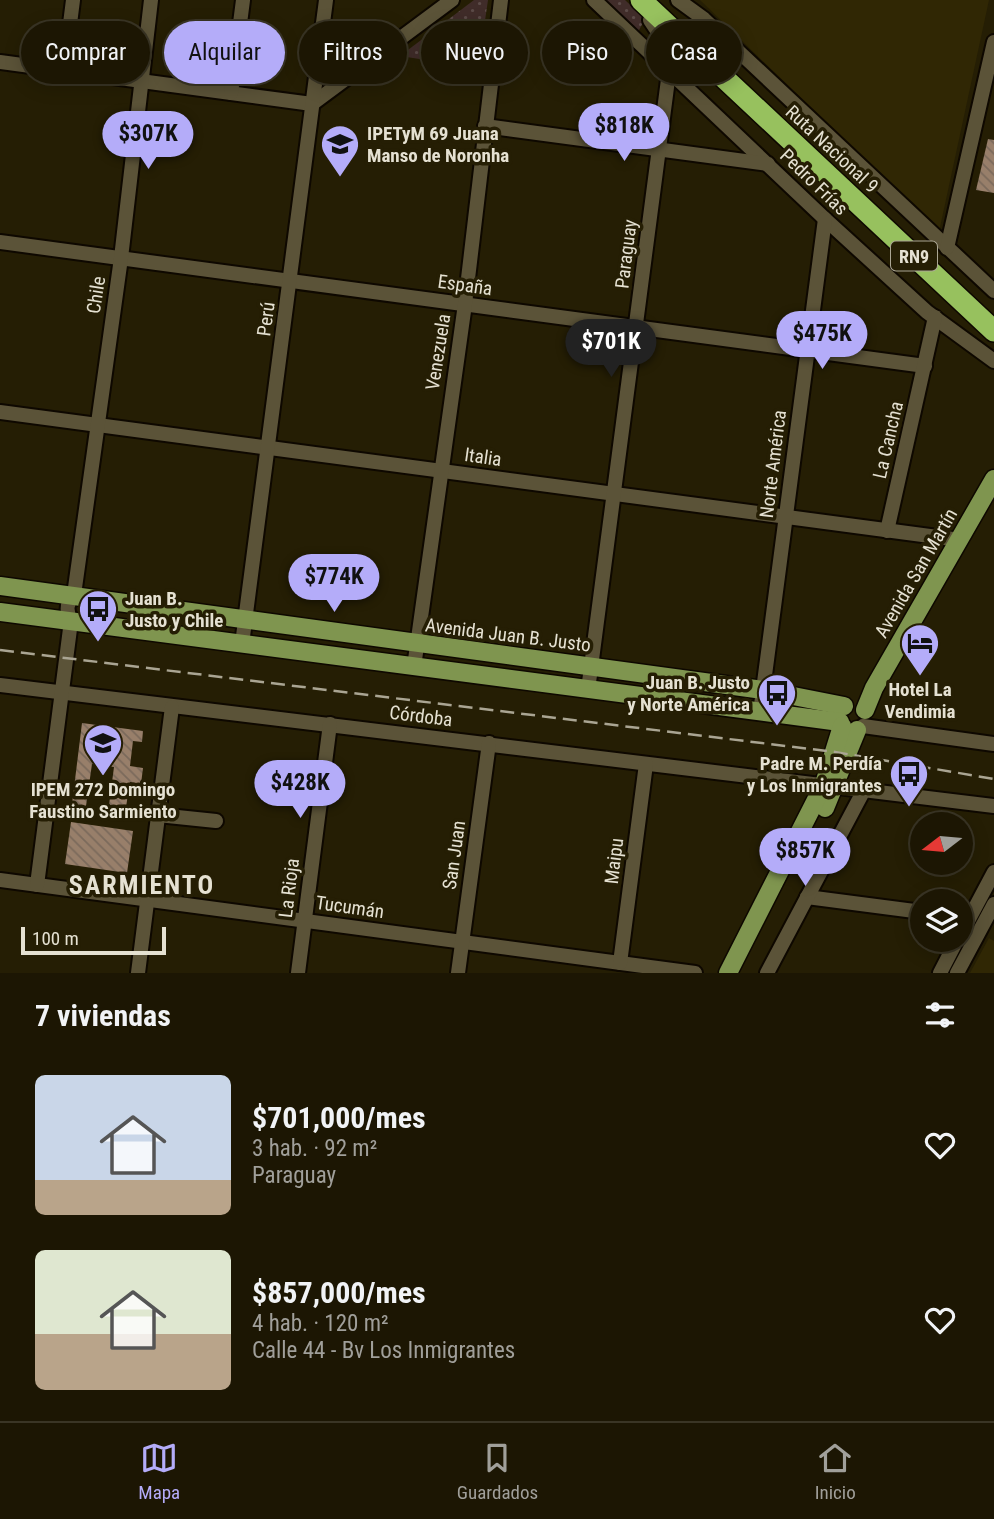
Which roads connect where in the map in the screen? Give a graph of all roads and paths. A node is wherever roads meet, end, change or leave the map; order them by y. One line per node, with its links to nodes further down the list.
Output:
1 (73, 0): 12 (street)
2 (151, 0): 13 (street, Chile)
3 (243, 0): 23 (street)
4 (326, 0): 24 (street, Perú)
5 (452, 0): 24 (street)
6 (501, 0): 25 (street, Venezuela)
7 (594, 0): 16 (street, Pedro Frías)
8 (634, 0): 14 (street, Paraguay)
9 (640, 0): 38 (highway, Ruta Nacional 9 / RN9)
10 (659, 0): 35 (highway, Ruta Nacional 9 / RN9)
11 (678, 0): 30 (street)
12 (70, 21)
13 (148, 21)
14 (652, 21)
15 (994, 43): 30 (street)
16 (646, 50)
17 (0, 62): 18 (street)
18 (21, 65)
19 (150, 82): 23 (street)
20 (141, 84): 31 (street, Chile)
21 (667, 84): 26 (street, Paraguay)
22 (682, 84): 27 (street, Pedro Frías)
23 (231, 93): 24 (street)
24 (312, 104): 32 (street, Perú)
25 (485, 126): 26 (street); 34 (street, Venezuela)
26 (659, 149): 27 (street); 37 (street, Paraguay)
27 (769, 164): 28 (street, Pedro Frías)
28 (825, 219): 36 (street, Pedro Frías); 39 (street, Norte América)
29 (0, 242): 31 (street, España)
30 (947, 248): 33 (street)
31 (121, 258): 32 (street, España); 43 (street, Chile)
32 (291, 280): 34 (street, España); 44 (street, Perú)
33 (994, 291)
34 (465, 304): 37 (street, España); 45 (street, Venezuela)
35 (994, 314)
36 (935, 317): 40 (street, Pedro Frías); 41 (street, La Cancha)
37 (636, 327): 39 (street, España); 47 (street, Paraguay)
38 (994, 331)
39 (807, 350): 41 (street, España); 48 (street, Norte América)
40 (994, 361)
41 (925, 366): 49 (street, La Cancha)
42 (0, 412): 43 (street, Italia)
43 (96, 425): 44 (street, Italia); 52 (street, Chile)
44 (267, 448): 45 (street, Italia); 55 (street, Perú)
45 (440, 471): 47 (street, Italia); 57 (street, Venezuela)
46 (994, 479): 50 (main road, Avenida San Martín)
47 (612, 494): 48 (street, Italia); 59 (street, Paraguay)
48 (786, 517): 49 (street, Italia); 62 (street, Norte América)
49 (887, 531): 50 (street, Italia)
50 (960, 540): 66 (main road, Avenida San Martín)
51 (0, 586): 52 (main road, Avenida Juan B. Justo)
52 (74, 594): 54 (street, Chile); 55 (main road, Avenida Juan B. Justo)
53 (0, 612): 54 (main road)
54 (71, 621): 56 (main road); 63 (street, Chile)
55 (245, 621): 56 (street, Perú); 57 (main road, Avenida Juan B. Justo)
56 (242, 644): 58 (main road)
57 (417, 644): 58 (street, Venezuela); 59 (main road, Avenida Juan B. Justo)
58 (414, 667): 61 (main road)
59 (590, 667): 61 (street, Paraguay); 62 (main road, Avenida Juan B. Justo)
60 (0, 685): 63 (street, Córdoba)
61 (588, 690): 65 (main road)
62 (763, 690): 65 (street, Norte América); 66 (main road, Avenida Juan B. Justo)
63 (62, 693): 64 (street, Córdoba); 79 (street, Chile)
64 (172, 707): 67 (street, Córdoba); 75 (street)
65 (760, 713): 66 (main road)
66 (854, 718): 68 (street); 70 (street); 72 (main road)
67 (330, 724): 69 (street, Córdoba); 84 (street, La Rioja)
68 (994, 737)
69 (489, 743): 71 (street, Córdoba); 86 (street, San Juan)
70 (994, 744)
71 (646, 764): 72 (street, Córdoba); 88 (street, Maipu)
72 (831, 785): 73 (street, Córdoba); 93 (main road); 94 (main road)
73 (864, 790): 74 (street, Córdoba); 80 (street)
74 (994, 806)
75 (158, 814): 76 (street); 81 (street)
76 (216, 821)
77 (994, 872): 85 (street)
78 (0, 880): 79 (street, Tucumán)
79 (37, 885): 81 (street, Tucumán)
80 (807, 897): 83 (street); 95 (street)
81 (147, 900): 84 (street, Tucumán); 89 (street)
82 (994, 904): 85 (street)
83 (910, 910)
84 (304, 920): 86 (street, Tucumán); 90 (street, La Rioja)
85 (976, 923): 97 (street)
86 (462, 942): 88 (street, Tucumán); 91 (street, San Juan)
87 (951, 952): 96 (street)
88 (620, 963): 92 (street, Tucumán)
89 (138, 973)
90 (298, 973)
91 (458, 973)
92 (695, 973)
93 (727, 973)
94 (738, 973)
95 (767, 973)
96 (940, 973)
97 (957, 973)

